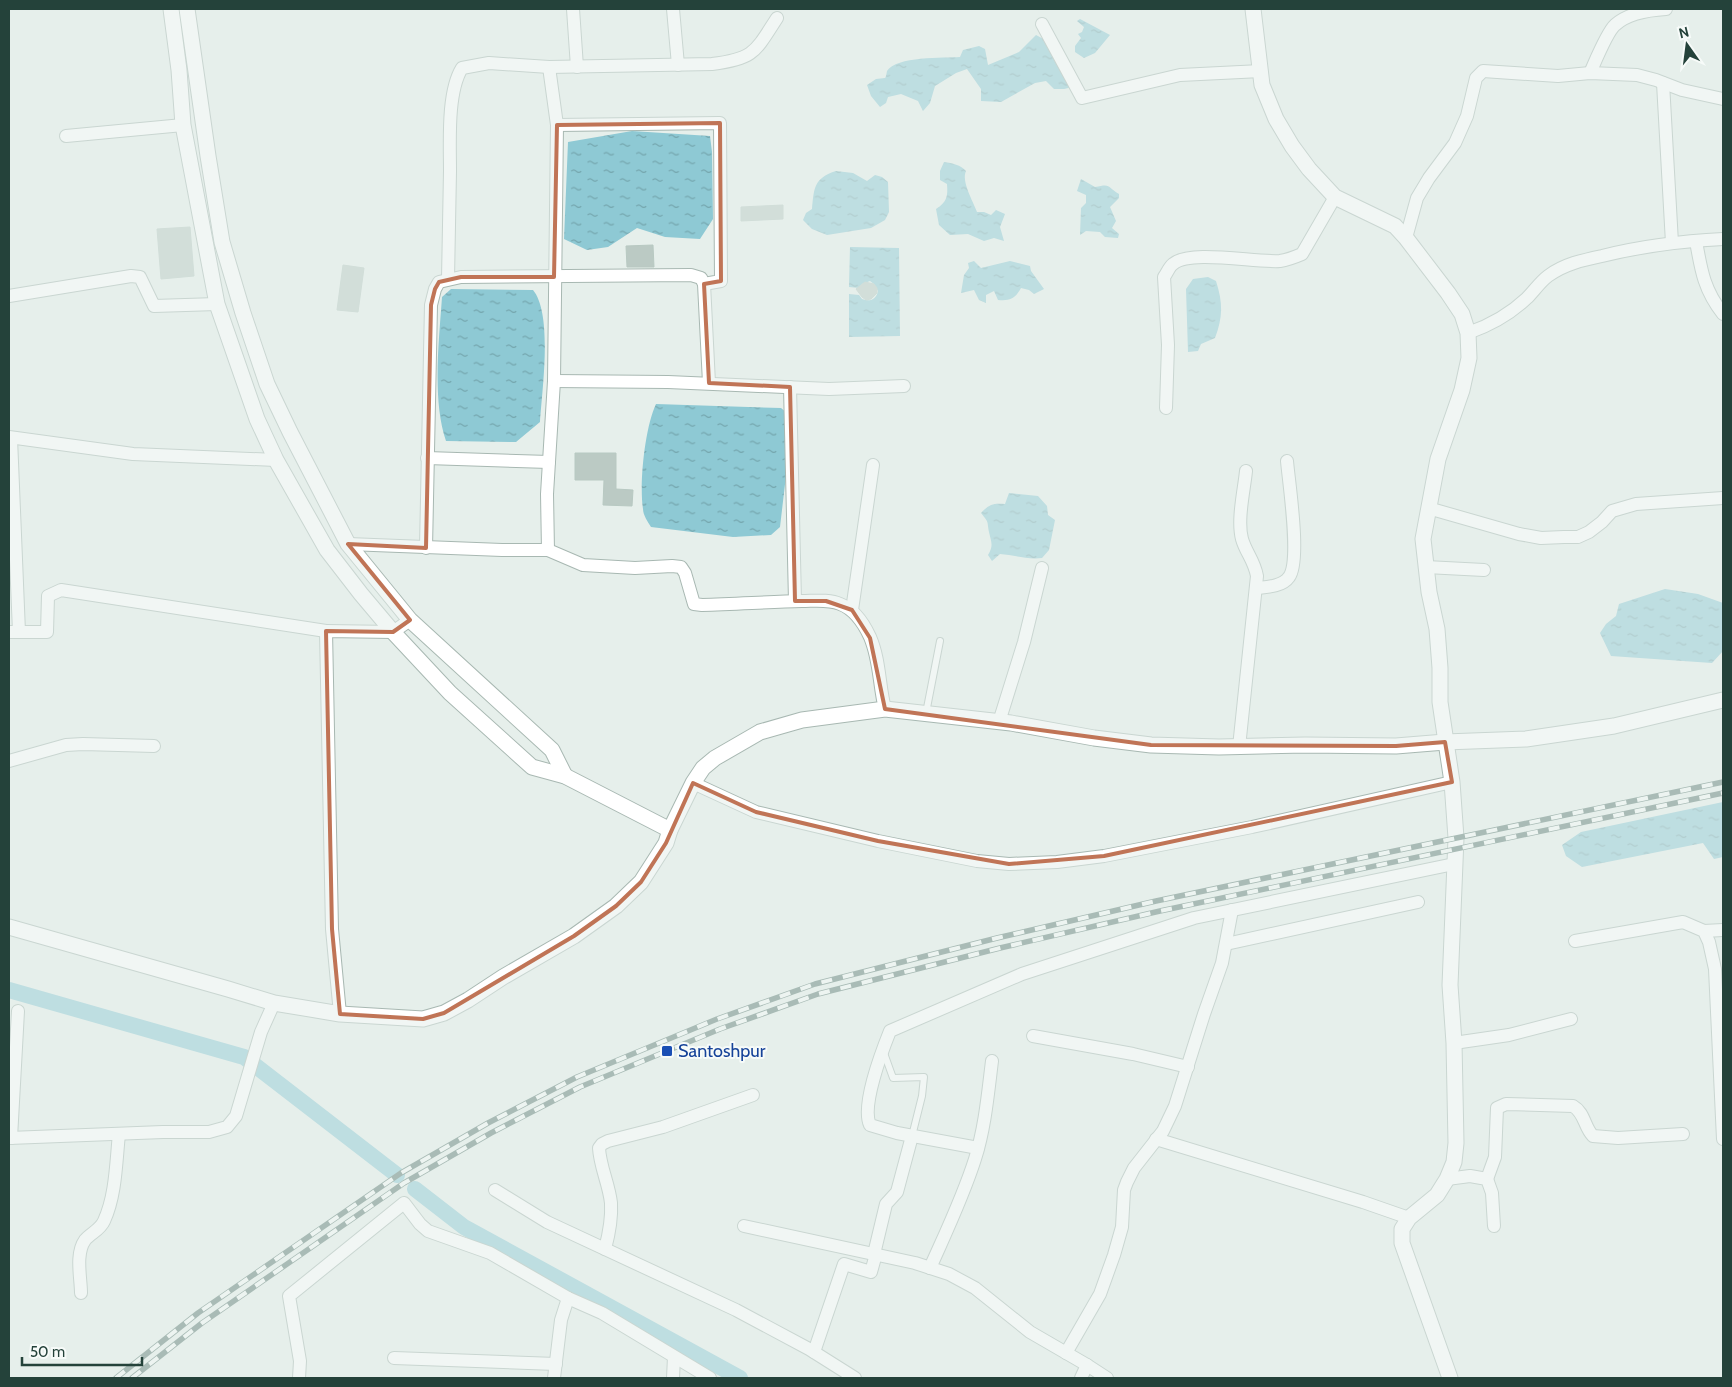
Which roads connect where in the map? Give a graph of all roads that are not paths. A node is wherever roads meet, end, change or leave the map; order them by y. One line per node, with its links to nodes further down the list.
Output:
1 (171, 9): 16 (street)
2 (188, 9): 45 (street)
3 (573, 9): 11 (street)
4 (673, 9): 9 (street)
5 (1253, 9): 12 (street)
6 (1666, 9): 13 (street)
7 (777, 18): 9 (street)
8 (1042, 24): 12 (street)
9 (678, 65): 11 (street)
10 (549, 67): 11 (street); 17 (street); 25 (street)
11 (577, 67)
12 (1261, 71): 19 (street)
13 (1590, 73): 14 (street); 20 (street)
14 (1663, 82): 15 (street); 23 (street)
15 (1723, 99)
16 (183, 125): 18 (street); 28 (street)
17 (557, 125): 24 (street); 26 (street)
18 (66, 136)
19 (1335, 197): 20 (street); 35 (street)
20 (1406, 238): 30 (street)
21 (1723, 239): 22 (street)
22 (1696, 241): 23 (street); 29 (street)
23 (1672, 244): 30 (street)
24 (554, 277): 25 (street); 26 (street); 31 (street)
25 (448, 279): 37 (street)
26 (704, 284): 32 (street)
27 (9, 296): 28 (street)
28 (217, 304): 38 (street)
29 (1723, 314)
30 (1468, 333): 44 (street)
31 (554, 381): 32 (street); 40 (street)
32 (709, 383): 34 (street)
33 (904, 386): 34 (street)
34 (790, 387): 52 (street)
35 (1166, 408)
36 (10, 438): 38 (street); 56 (street)
37 (427, 458): 40 (street); 46 (street)
38 (276, 460): 57 (street)
39 (1287, 461): 51 (street)
40 (549, 462): 47 (street)
41 (873, 466): 53 (street)
42 (1246, 471): 51 (street)
43 (1723, 498): 44 (street)
44 (1428, 508): 48 (street)
45 (348, 544): 46 (street); 54 (street)
46 (426, 548): 47 (street)
47 (548, 550): 52 (street)
48 (1426, 566): 50 (street); 63 (street)
49 (1042, 568): 62 (street)
50 (1484, 570)
51 (1256, 588): 65 (street)
52 (794, 601): 53 (street)
53 (852, 610): 60 (street)
54 (410, 620): 57 (street); 67 (street)
55 (326, 631): 56 (street); 57 (street); 81 (street)
56 (14, 632)
57 (392, 632): 67 (street)
58 (940, 641): 61 (lane)
59 (1723, 700): 63 (street)
60 (885, 709): 61 (street); 69 (street)
61 (926, 713): 62 (street)
62 (999, 722): 65 (street)
63 (1445, 742): 65 (street); 68 (street)
64 (154, 746): 66 (street)
65 (1240, 746)
66 (9, 761)
67 (564, 776): 70 (street)
68 (1452, 782): 69 (street); 71 (street)
69 (693, 783): 70 (street)
70 (670, 830): 81 (street)
71 (1454, 864): 73 (street); 84 (street)
72 (1418, 902): 78 (street)
73 (1232, 910): 78 (street); 85 (street)
74 (9, 927): 79 (street)
75 (1723, 930): 76 (street)
76 (1704, 932): 77 (street); 93 (street)
77 (1575, 941)
78 (1226, 944): 87 (street)
79 (274, 1004): 81 (street); 89 (street)
80 (18, 1012): 92 (street)
81 (340, 1014)
82 (1571, 1018): 84 (street)
83 (1033, 1036): 87 (street)
84 (1454, 1043): 96 (street)
85 (883, 1050): 91 (street); 91 (lane)
86 (992, 1061): 95 (street)
87 (1188, 1067): 94 (street)
88 (753, 1095): 102 (street)
89 (119, 1134): 92 (street); 105 (street)
90 (1683, 1134): 97 (street)
91 (912, 1136): 95 (street); 103 (street)
92 (10, 1138)
93 (1723, 1139)
94 (1156, 1140): 99 (street); 108 (street)
95 (978, 1148): 104 (street)
96 (1447, 1179): 97 (street); 99 (street)
97 (1487, 1179): 101 (street)
98 (495, 1190): 102 (street)
99 (1409, 1218): 120 (street)
100 (744, 1226): 103 (street)
101 (1494, 1226)
102 (605, 1250): 107 (street)
103 (875, 1254): 104 (street); 107 (street)
104 (930, 1268): 108 (street)
105 (81, 1293)
106 (568, 1298): 109 (street); 111 (street); 113 (street)
107 (814, 1352): 117 (street)
108 (1066, 1353): 112 (street)
109 (674, 1357): 115 (street); 116 (street)
110 (394, 1358): 111 (street)
111 (556, 1364): 114 (street)
112 (1087, 1365): 118 (street); 119 (street)
113 (299, 1378)
114 (554, 1378)
115 (672, 1378)
116 (710, 1378)
117 (855, 1378)
118 (1081, 1378)
119 (1106, 1378)
120 (1450, 1378)

